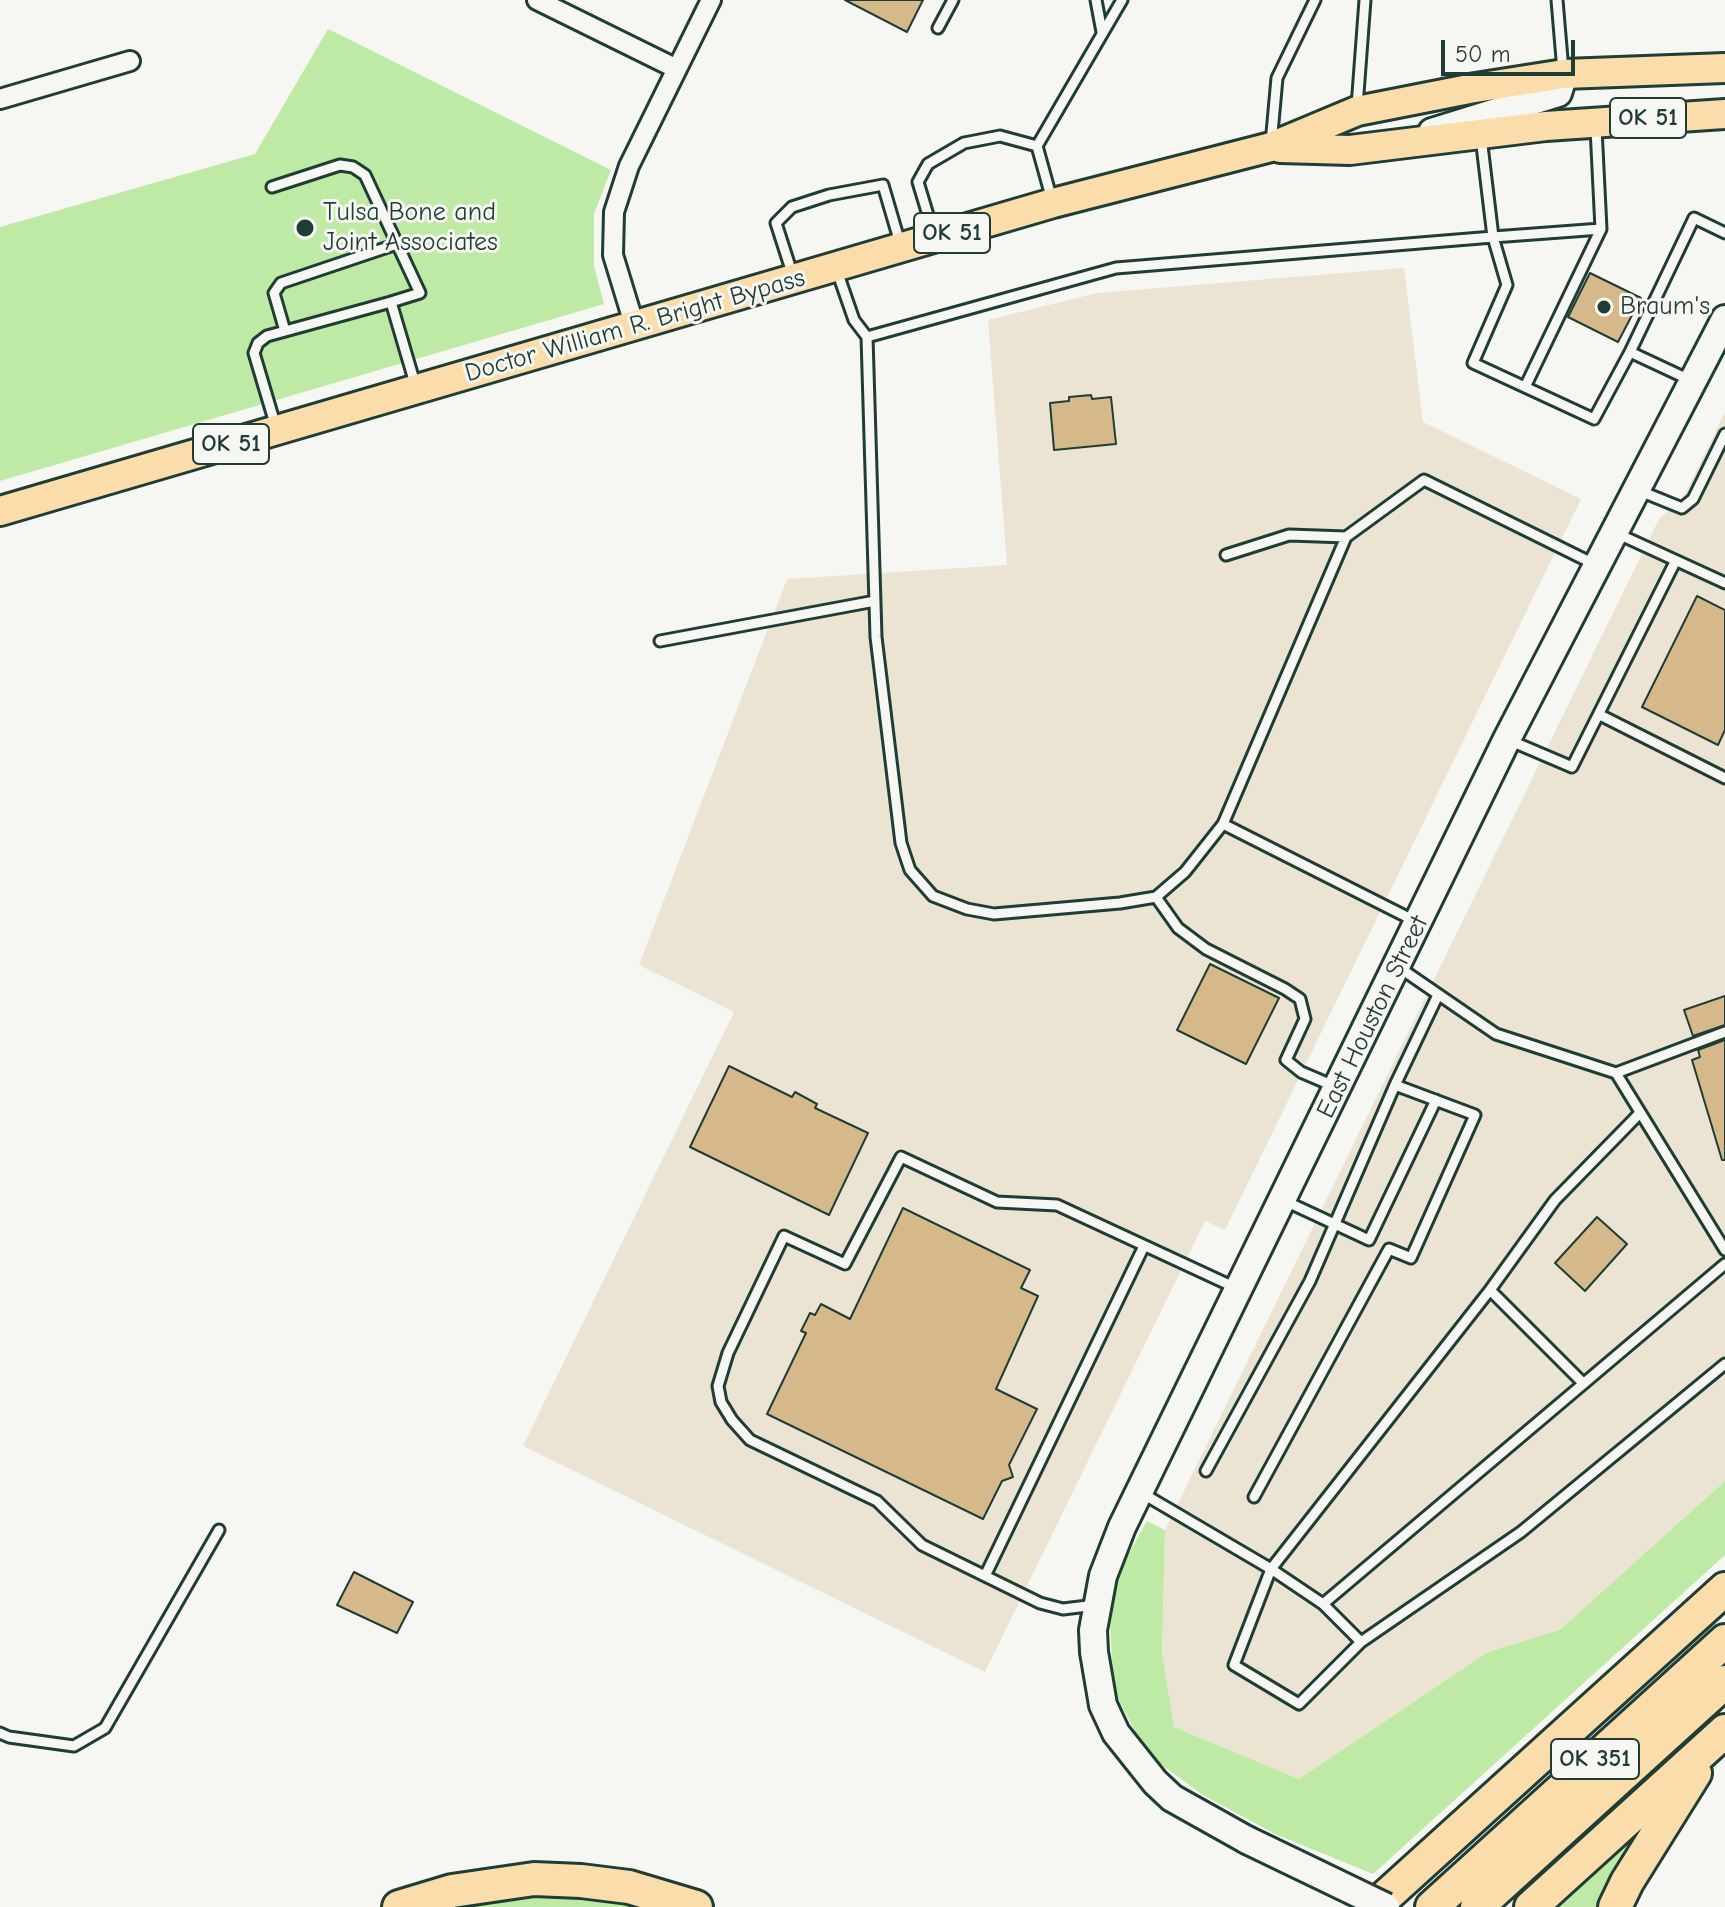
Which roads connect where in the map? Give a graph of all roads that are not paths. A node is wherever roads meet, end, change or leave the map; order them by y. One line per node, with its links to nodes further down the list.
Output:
1 (537, 0): 13 (street)
2 (711, 0): 13 (street)
3 (953, 0): 9 (lane)
4 (1096, 0): 10 (lane)
5 (1122, 0): 10 (lane)
6 (1315, 0): 22 (lane)
7 (1365, 0): 16 (lane)
8 (1557, 0): 14 (lane)
9 (938, 28)
10 (1102, 32): 21 (lane)
11 (130, 61): 15 (street)
12 (1725, 68): 14 (main road, Doctor William R. Bright Bypass / OK 51)
13 (677, 69): 35 (street)
14 (1564, 74): 16 (main road, Doctor William R. Bright Bypass / OK 51); 20 (street)
15 (0, 99)
16 (1357, 111): 22 (main road, Doctor William R. Bright Bypass / OK 51)
17 (1721, 117): 18 (main road, Doctor William R. Bright Bypass / OK 51)
18 (1596, 122): 19 (main road, Doctor William R. Bright Bypass / OK 51); 25 (lane)
19 (1481, 133): 20 (main road, Doctor William R. Bright Bypass / OK 51); 27 (lane)
20 (1394, 143): 22 (main road, Doctor William R. Bright Bypass / OK 51)
21 (1037, 146): 24 (lane); 28 (lane)
22 (1271, 147): 24 (main road, Doctor William R. Bright Bypass / OK 51)
23 (272, 187): 29 (lane)
24 (1053, 203): 28 (main road, Doctor William R. Bright Bypass / OK 51)
25 (1601, 229): 27 (lane); 40 (lane)
26 (1725, 233): 38 (lane)
27 (1493, 237): 37 (lane); 40 (lane)
28 (935, 238): 30 (main road, Doctor William R. Bright Bypass / OK 51)
29 (397, 244): 33 (lane); 36 (lane)
30 (901, 248): 31 (main road, Doctor William R. Bright Bypass / OK 51); 32 (lane)
31 (836, 267): 32 (main road, Doctor William R. Bright Bypass / OK 51); 37 (lane)
32 (794, 280): 35 (main road, Doctor William R. Bright Bypass / OK 51)
33 (391, 302): 36 (lane); 41 (lane)
34 (1725, 319): 39 (street, East Houston Street)
35 (635, 327): 41 (main road, Doctor William R. Bright Bypass / OK 51)
36 (285, 331): 42 (lane)
37 (867, 337): 52 (lane)
38 (1630, 352): 39 (lane); 40 (lane)
39 (1693, 382): 44 (street, East Houston Street)
40 (1525, 387)
41 (416, 390): 42 (main road, Doctor William R. Bright Bypass / OK 51)
42 (277, 431): 45 (main road, Doctor William R. Bright Bypass / OK 51)
43 (1725, 434): 44 (lane)
44 (1637, 489): 46 (street, East Houston Street)
45 (0, 511)
46 (1614, 532): 49 (lane); 50 (street, East Houston Street)
47 (1346, 537): 48 (lane); 50 (lane); 57 (lane)
48 (1226, 555)
49 (1675, 562): 51 (lane); 54 (lane)
50 (1597, 566): 55 (street, East Houston Street)
51 (1725, 583)
52 (875, 601): 53 (lane); 58 (lane)
53 (660, 641)
54 (1600, 715): 55 (lane); 56 (lane)
55 (1507, 739): 59 (street, East Houston Street)
56 (1725, 778)
57 (1223, 824): 58 (lane); 59 (lane)
58 (1156, 897): 65 (lane)
59 (1418, 923): 60 (street, East Houston Street)
60 (1397, 966): 61 (lane); 65 (street, East Houston Street)
61 (1438, 995): 63 (lane); 64 (lane)
62 (1725, 1032): 63 (lane)
63 (1616, 1073): 67 (lane)
64 (1395, 1085): 66 (lane); 69 (lane)
65 (1339, 1088): 68 (street, East Houston Street)
66 (1436, 1100): 70 (lane); 72 (lane)
67 (1640, 1113): 73 (lane); 76 (lane)
68 (1284, 1200): 69 (lane); 75 (street, East Houston Street)
69 (1333, 1224): 70 (lane); 79 (lane)
70 (1369, 1240): 72 (lane)
71 (1144, 1246): 75 (lane); 84 (lane); 84 (lane)
72 (1389, 1249): 81 (lane)
73 (1725, 1250)
74 (1725, 1264): 78 (lane)
75 (1239, 1290): 80 (street, East Houston Street)
76 (1490, 1290): 78 (lane); 83 (lane)
77 (1725, 1364): 89 (lane)
78 (1583, 1383): 86 (lane)
79 (1206, 1471)
80 (1140, 1492): 83 (lane); 87 (street, East Houston Street)
81 (1254, 1497)
82 (219, 1530): 91 (lane)
83 (1271, 1569): 86 (lane); 89 (lane)
84 (985, 1576): 87 (lane)
85 (1725, 1589): 95 (highway)
86 (1323, 1604): 89 (lane)
87 (1097, 1605): 96 (street, East Houston Street, bridge)
88 (1725, 1641): 97 (highway, OK 351)
89 (1361, 1642)
90 (1725, 1682): 98 (highway, OK 351)
91 (0, 1733)
92 (1722, 1734): 99 (highway); 100 (highway)
93 (399, 1907): 94 (highway)
94 (696, 1907)
95 (1374, 1907)
96 (1386, 1907)
97 (1432, 1907)
98 (1477, 1907)
99 (1531, 1907)
100 (1615, 1907)

